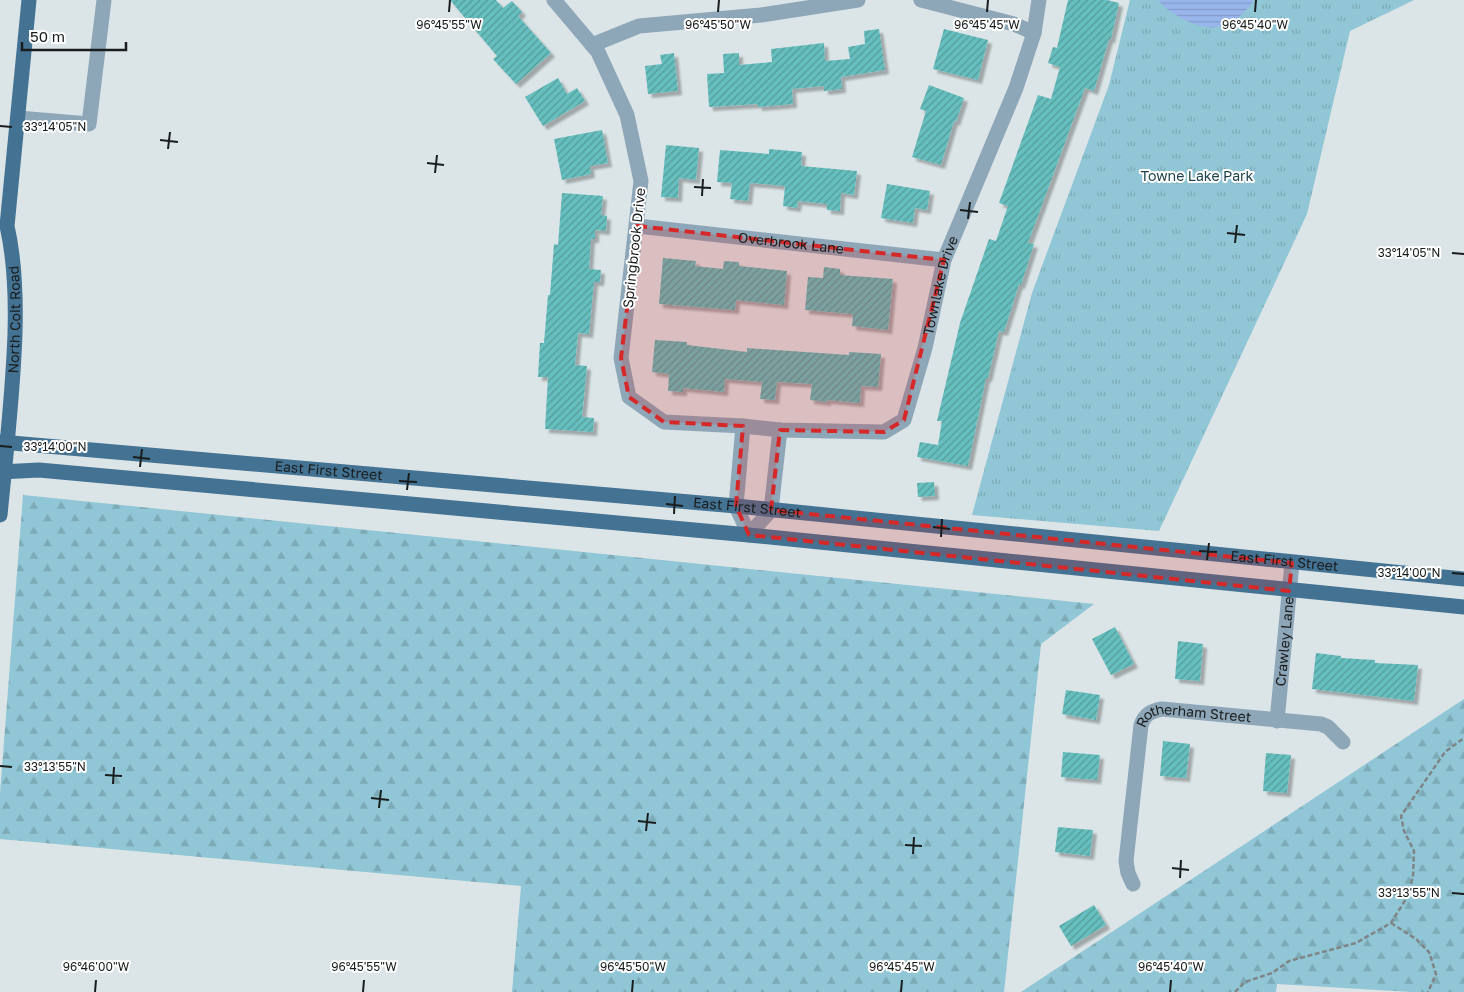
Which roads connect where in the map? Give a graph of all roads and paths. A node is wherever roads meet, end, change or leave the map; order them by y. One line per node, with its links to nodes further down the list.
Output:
1 (29, 0): 9 (main road, North Coit Road)
2 (104, 0): 9 (street)
3 (554, 0): 8 (street, Springbrook Drive)
4 (858, 0): 8 (street)
5 (921, 0): 7 (street)
6 (1039, 0): 7 (street, Townlake Drive)
7 (1034, 32): 12 (street, Townlake Drive)
8 (592, 44): 10 (street, Springbrook Drive)
9 (18, 118): 11 (main road, North Coit Road)
10 (637, 226): 12 (street, Overbrook Lane); 13 (street, Springbrook Drive)
11 (4, 232): 15 (main road, North Coit Road)
12 (944, 260): 14 (street, Townlake Drive)
13 (743, 426): 14 (street, Townlake Drive); 17 (street)
14 (780, 430): 18 (street)
15 (3, 442): 16 (main road, North Coit Road); 17 (main road, East First Street)
16 (2, 472): 19 (main road, North Coit Road); 20 (main road, East First Street)
17 (736, 506): 18 (main road, East First Street); 20 (street)
18 (771, 510): 20 (street); 21 (main road, East First Street)
19 (0, 515)
20 (749, 535): 23 (main road, East First Street)
21 (1292, 563): 22 (main road, East First Street); 23 (street, Crawley Lane)
22 (1464, 580)
23 (1289, 591): 24 (main road, East First Street); 25 (street, Crawley Lane)
24 (1464, 607)
25 (1277, 721): 27 (street, Rotherham Street); 28 (street, Rotherham Street)
26 (1464, 738): 29 (path)
27 (1343, 742)
28 (1133, 884)
29 (1391, 923): 30 (path); 31 (path)
30 (1235, 992)
31 (1428, 992)

